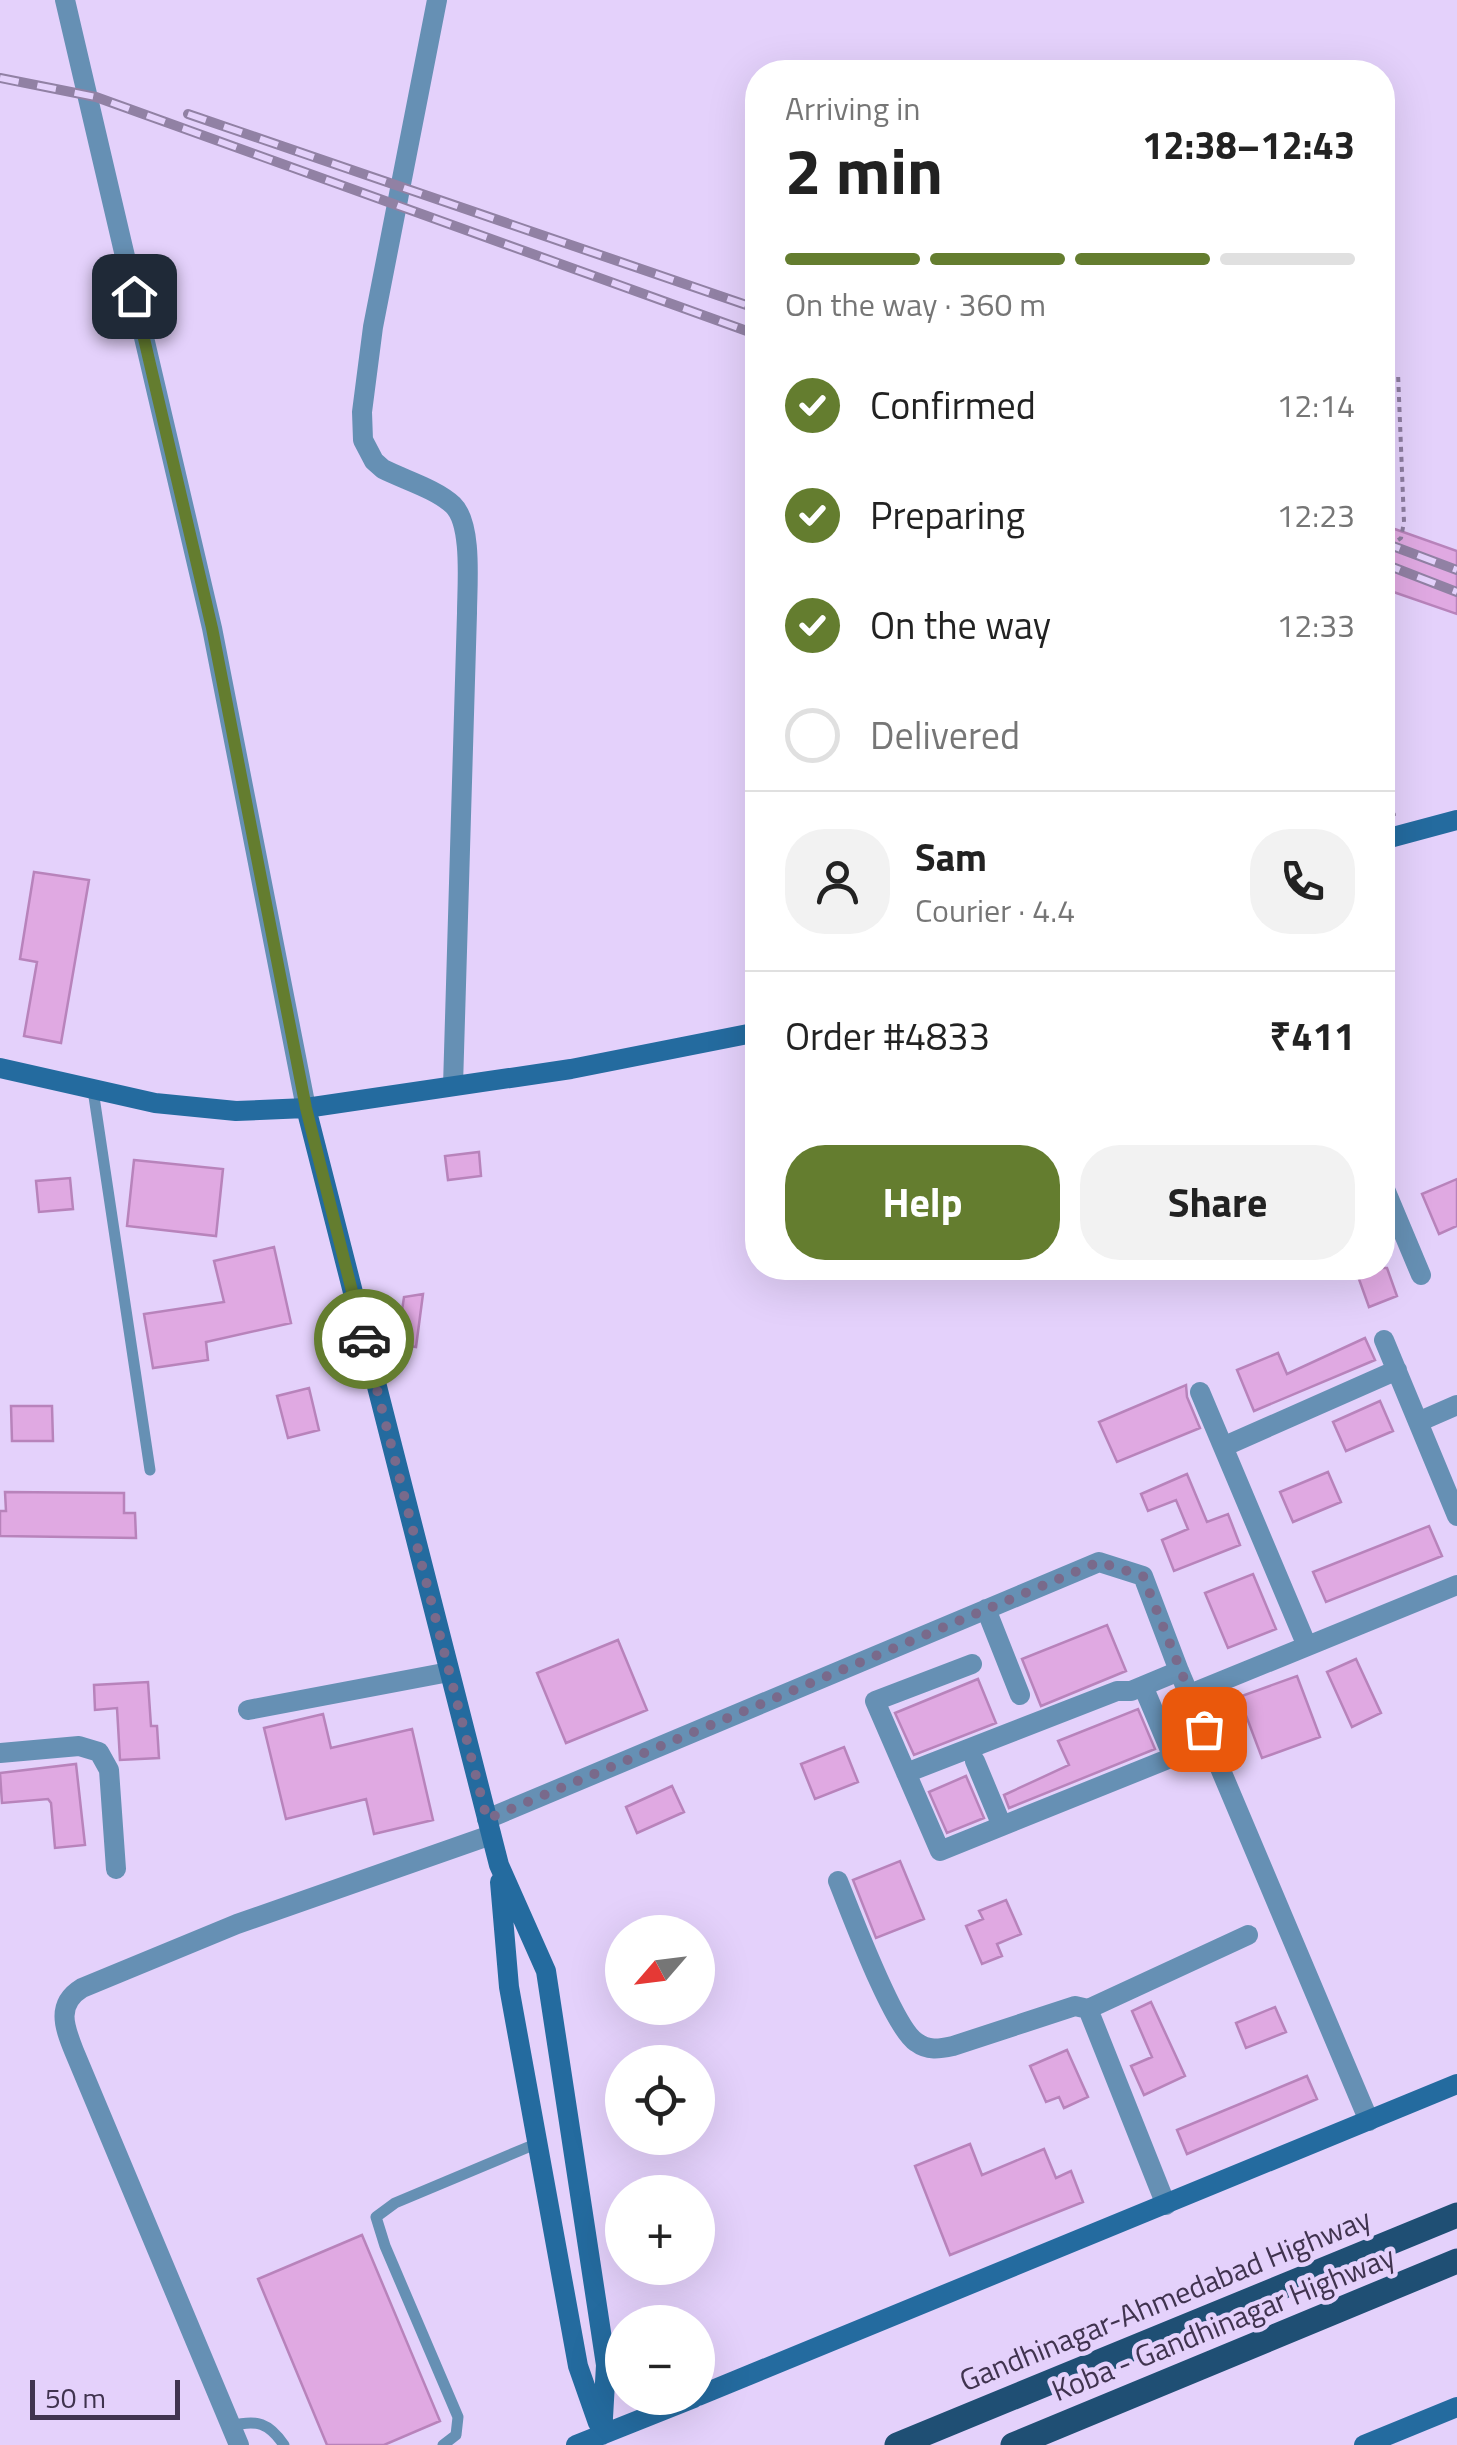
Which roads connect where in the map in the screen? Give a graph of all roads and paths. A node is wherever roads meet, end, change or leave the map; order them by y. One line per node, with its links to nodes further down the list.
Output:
1 (64, 0): 11 (street)
2 (438, 0): 9 (street)
3 (1398, 373): 4 (path)
4 (1395, 542)
5 (1457, 820): 6 (street)
6 (1395, 836)
7 (745, 1035): 9 (street)
8 (0, 1068): 10 (street)
9 (454, 1086): 11 (street)
10 (94, 1090): 11 (street); 20 (lane)
11 (306, 1108): 27 (street)
12 (1395, 1213): 13 (street)
13 (1421, 1275)
14 (1384, 1340): 15 (street)
15 (1397, 1370): 18 (street); 19 (street)
16 (1200, 1392): 19 (street)
17 (1457, 1405): 18 (street)
18 (1418, 1422): 21 (street)
19 (1225, 1446): 24 (street)
20 (150, 1470)
21 (1457, 1516)
22 (1457, 1585): 24 (street)
23 (986, 1610): 26 (street); 30 (street); 36 (street)
24 (1308, 1646): 29 (street)
25 (972, 1664): 34 (street)
26 (1180, 1671): 28 (street); 29 (street)
27 (448, 1672): 31 (street); 36 (street)
28 (1137, 1688): 33 (street); 34 (street); 35 (street)
29 (1190, 1694): 43 (street)
30 (1020, 1695)
31 (248, 1710)
32 (0, 1753): 38 (street)
33 (974, 1761): 34 (street); 35 (street)
34 (909, 1779): 35 (street)
35 (1002, 1826)
36 (489, 1827): 37 (street); 51 (street)
37 (499, 1865): 44 (street); 52 (street)
38 (116, 1868)
39 (838, 1881): 41 (street)
40 (1248, 1934): 41 (street)
41 (1088, 2009): 45 (street)
42 (1457, 2084): 43 (street)
43 (1369, 2121): 45 (street)
44 (538, 2143): 52 (street); 54 (lane)
45 (1166, 2206): 48 (street)
46 (1457, 2215): 56 (main road, Gandhinagar-Ahmedabad Highway)
47 (1457, 2262): 57 (main road, Koba - Gandhinagar Highway)
48 (715, 2389)
49 (1457, 2407): 58 (street)
50 (657, 2415): 52 (street)
51 (235, 2436): 53 (lane)
52 (604, 2440): 55 (street)
53 (284, 2445)
54 (443, 2445)
55 (576, 2445)
56 (897, 2445)
57 (1013, 2445)
58 (1364, 2445)

